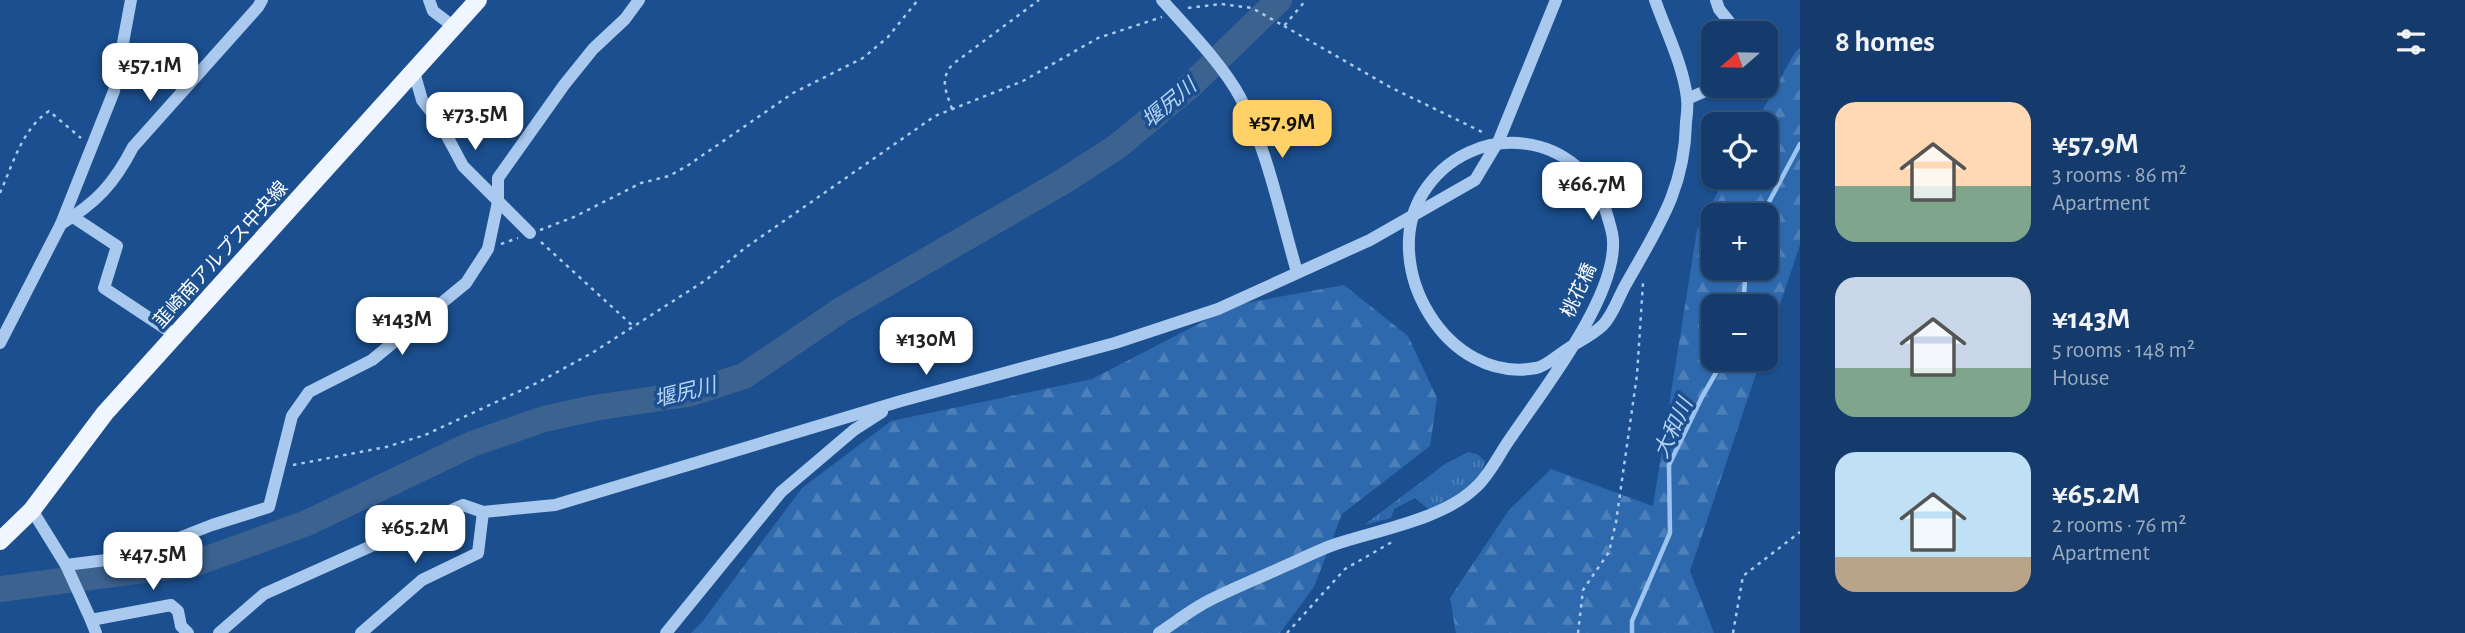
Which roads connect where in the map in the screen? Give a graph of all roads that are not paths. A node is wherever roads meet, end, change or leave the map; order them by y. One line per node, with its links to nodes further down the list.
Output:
1 (131, 0): 17 (street)
2 (262, 0): 16 (street)
3 (429, 0): 11 (street)
4 (478, 0): 11 (main road, 韮崎南アルプス中央線)
5 (639, 0): 15 (street)
6 (1162, 0): 19 (street)
7 (1556, 0): 19 (street)
8 (1655, 0): 14 (street, 桃花橋)
9 (1716, 0): 10 (street)
10 (1728, 21)
11 (454, 27): 12 (main road, 韮崎南アルプス中央線)
12 (414, 72): 15 (street); 20 (main road, 韮崎南アルプス中央線)
13 (1701, 93): 14 (street)
14 (1687, 99): 33 (street, 桃花橋)
15 (498, 202): 18 (street); 26 (street)
16 (74, 216): 17 (street); 20 (street)
17 (61, 224): 21 (street)
18 (530, 233)
19 (1297, 272): 22 (street)
20 (175, 335): 23 (main road, 韮崎南アルプス中央線)
21 (0, 344)
22 (901, 401): 24 (street); 32 (street)
23 (32, 510): 25 (main road, 韮崎南アルプス中央線); 26 (street)
24 (484, 512): 30 (street); 31 (street)
25 (0, 541)
26 (66, 565): 27 (street)
27 (91, 620): 28 (street); 29 (street)
28 (96, 633)
29 (188, 633)
30 (219, 633)
31 (361, 633)
32 (666, 633)
33 (1159, 633)

